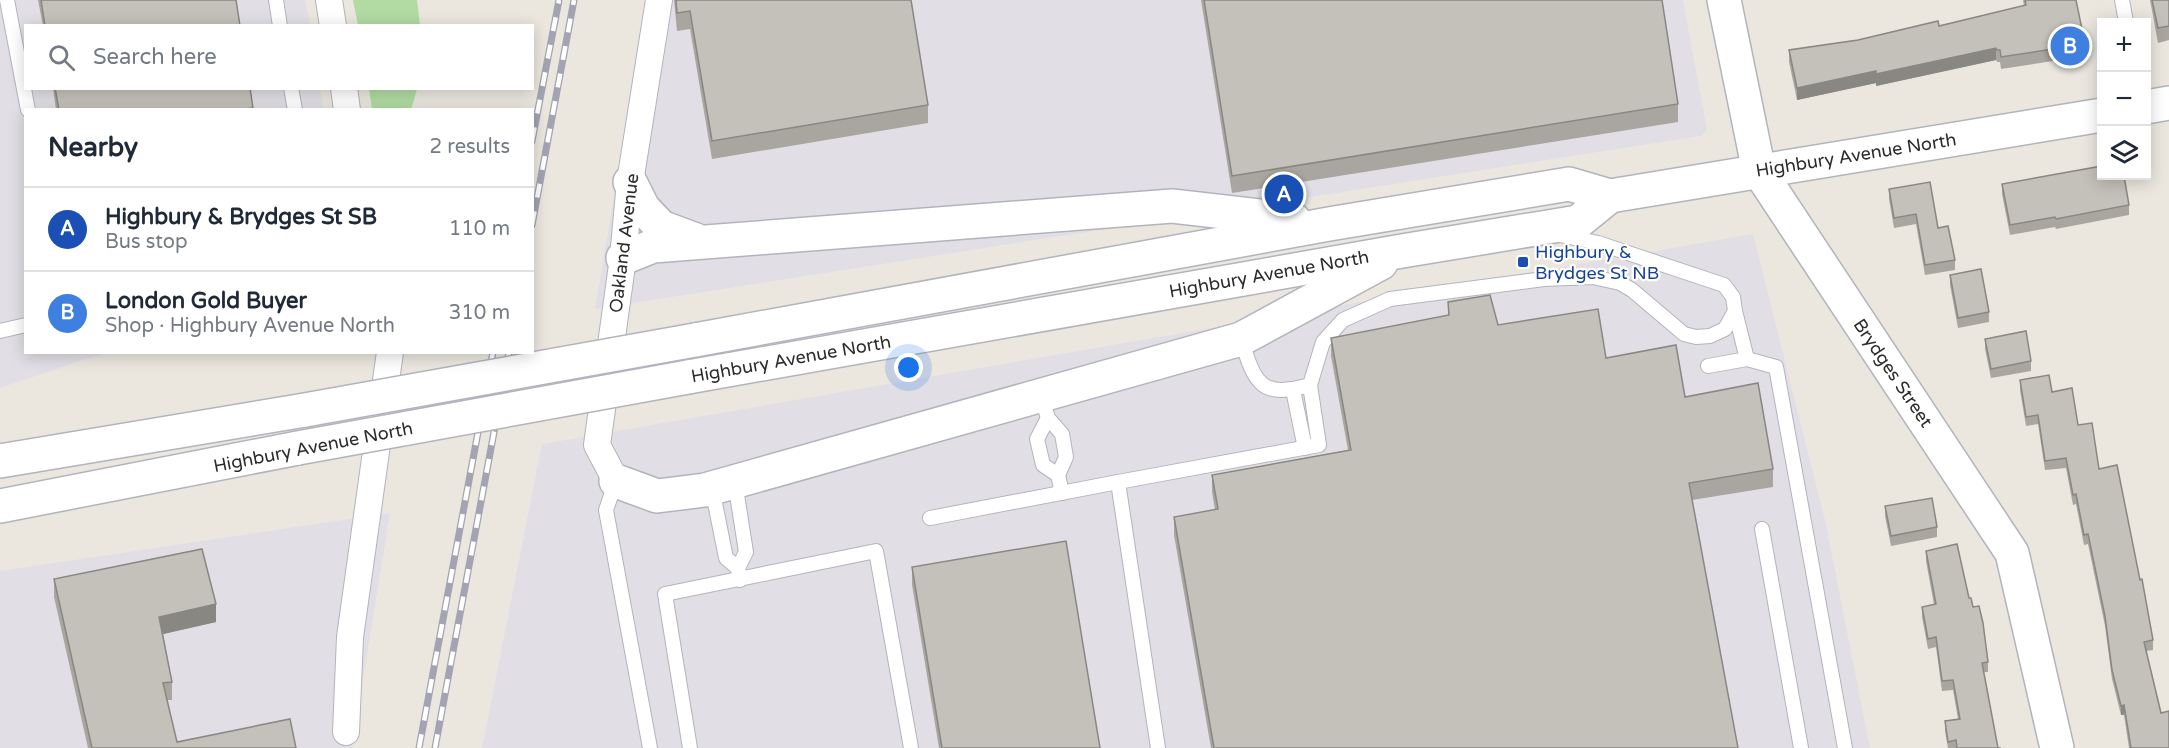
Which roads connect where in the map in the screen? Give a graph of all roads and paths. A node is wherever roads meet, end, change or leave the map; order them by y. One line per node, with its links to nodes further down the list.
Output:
1 (7, 0): 10 (lane)
2 (276, 0): 8 (lane)
3 (329, 0): 9 (street)
4 (659, 0): 21 (street, Oakland Avenue)
5 (1724, 0): 20 (main road, Brydges Street)
6 (2122, 0): 7 (lane)
7 (2125, 18)
8 (280, 24)
9 (333, 24)
10 (24, 89)
11 (24, 90): 16 (lane)
12 (291, 90): 17 (lane)
13 (344, 90): 18 (street)
14 (2169, 103): 15 (main road)
15 (2151, 106)
16 (28, 108)
17 (295, 108)
18 (347, 108)
19 (2097, 116): 20 (main road, Highbury Avenue North)
20 (1760, 171): 22 (main road, Highbury Avenue North); 56 (main road, Brydges Street)
21 (630, 182): 25 (main road); 27 (street, Oakland Avenue)
22 (1610, 196): 23 (main road, Highbury Avenue North); 24 (main road, Highbury Avenue North)
23 (1329, 224): 25 (main road); 39 (main road, Highbury Avenue North, bridge)
24 (1534, 230): 26 (main road, Highbury Avenue North); 28 (lane)
25 (700, 242): 27 (main road)
26 (1402, 251): 31 (main road); 45 (main road, Highbury Avenue North, bridge)
27 (623, 258): 41 (street, Oakland Avenue)
28 (1735, 311): 33 (lane); 35 (lane)
29 (24, 325): 30 (lane)
30 (0, 331)
31 (1241, 339): 36 (lane); 37 (main road)
32 (390, 354): 49 (street)
33 (1746, 359): 34 (lane); 55 (lane)
34 (1708, 366)
35 (1310, 385): 36 (lane); 38 (lane)
36 (1293, 390): 38 (lane)
37 (1044, 407): 40 (lane); 40 (lane); 43 (main road)
38 (1305, 448): 42 (lane)
39 (0, 460)
40 (1058, 475): 44 (lane)
41 (616, 481): 43 (main road); 50 (lane)
42 (1118, 482): 44 (lane); 53 (lane)
43 (724, 485): 48 (lane); 48 (lane)
44 (1062, 493): 46 (lane)
45 (0, 506)
46 (930, 518)
47 (1762, 530): 54 (lane)
48 (739, 574): 51 (lane); 52 (lane)
49 (346, 732)
50 (650, 748)
51 (690, 748)
52 (911, 748)
53 (1158, 748)
54 (1801, 748)
55 (1845, 748)
56 (2057, 748)

